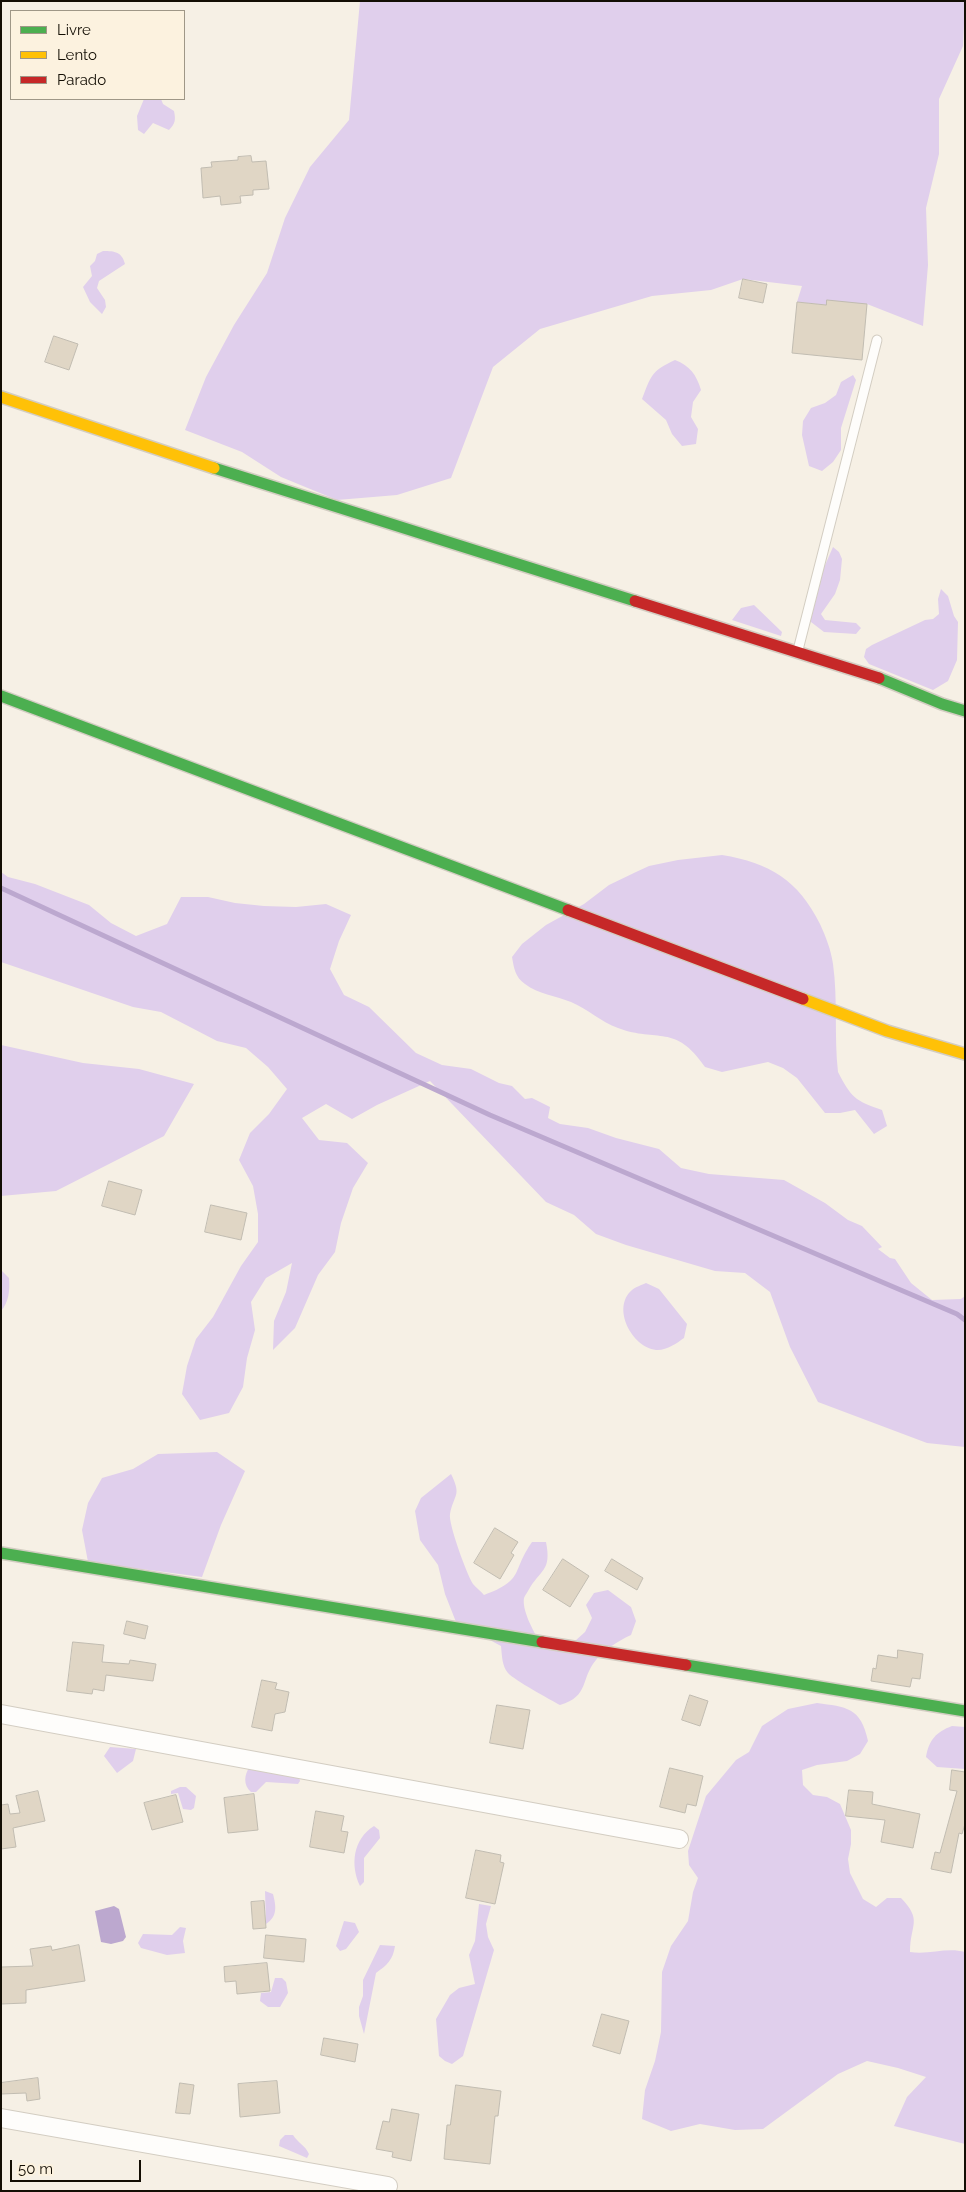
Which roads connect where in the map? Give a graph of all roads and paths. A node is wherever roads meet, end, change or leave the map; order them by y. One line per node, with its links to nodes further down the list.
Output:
1 (877, 340): 3 (lane)
2 (1, 397): 3 (street)
3 (797, 652): 5 (street)
4 (1, 696): 6 (street)
5 (965, 711)
6 (965, 1054)
7 (1, 1553): 8 (street)
8 (965, 1711)
9 (1, 1714): 10 (street)
10 (679, 1838)
11 (1, 2118): 12 (street)
12 (388, 2186)

